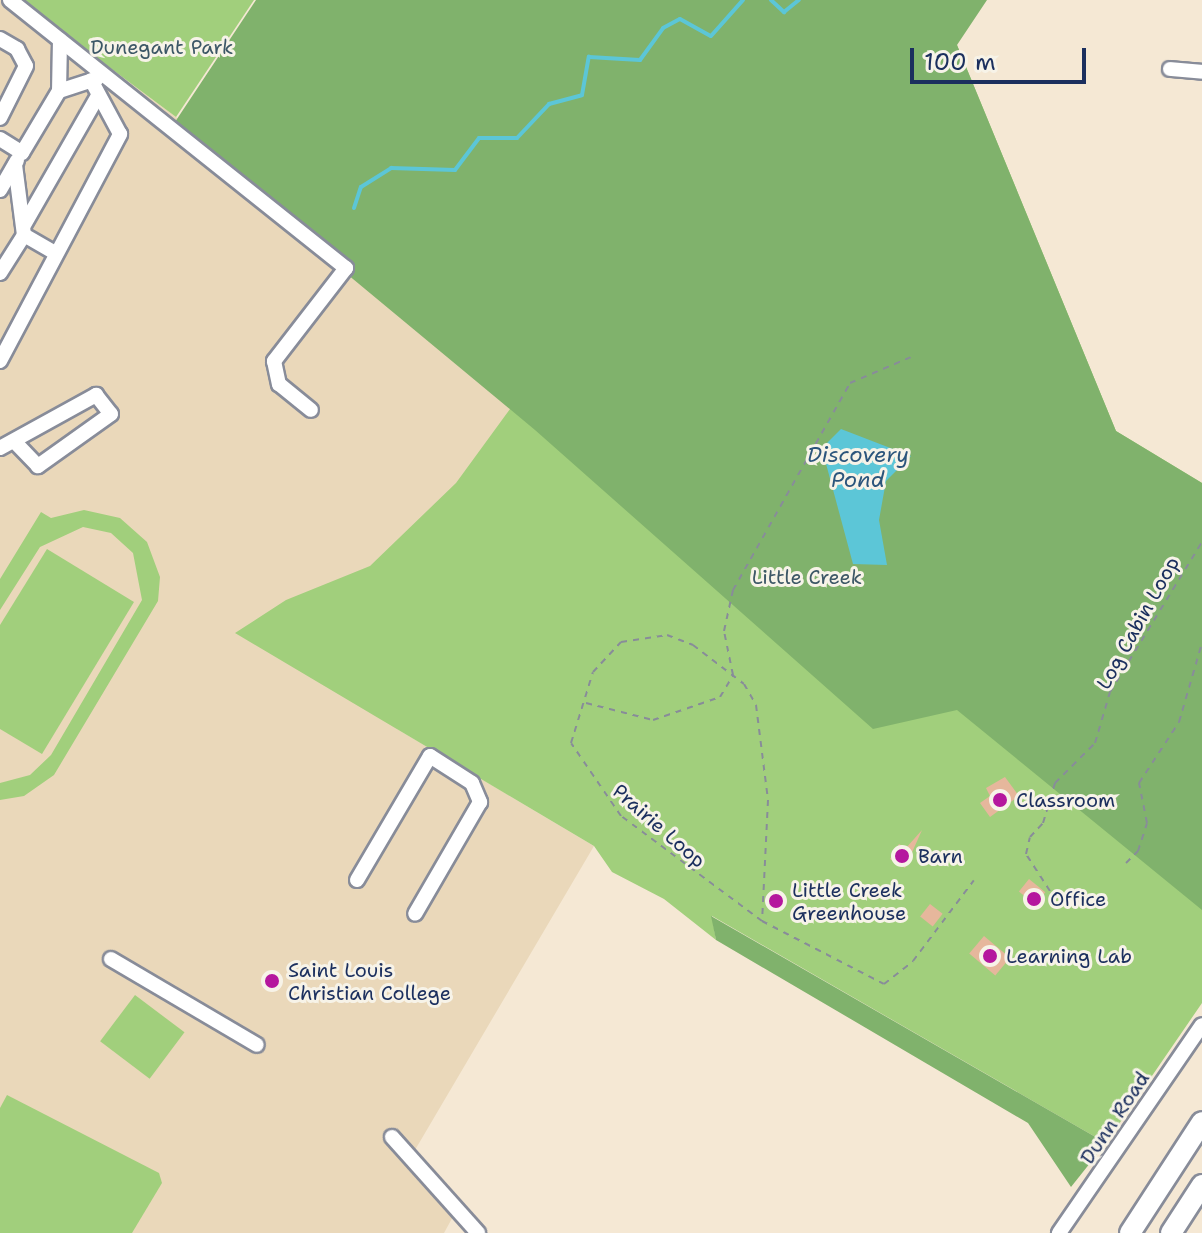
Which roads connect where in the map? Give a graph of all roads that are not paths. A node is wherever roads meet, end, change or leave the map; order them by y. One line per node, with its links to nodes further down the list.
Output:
1 (10, 0): 3 (street)
2 (0, 39): 9 (street)
3 (60, 40): 6 (street); 7 (street)
4 (1170, 69): 5 (street)
5 (1202, 72)
6 (99, 78): 7 (street); 8 (street); 17 (street)
7 (59, 91): 11 (street)
8 (98, 96): 13 (street); 14 (street)
9 (0, 118)
10 (0, 139): 11 (street)
11 (18, 159): 12 (street); 13 (street)
12 (0, 190)
13 (24, 230): 14 (street); 15 (street)
14 (54, 252): 16 (street)
15 (0, 273)
16 (0, 361)
17 (311, 410)
18 (17, 444): 18 (street); 19 (street)
19 (0, 448)
20 (357, 880): 21 (street)
21 (415, 914)
22 (111, 959): 24 (street)
23 (1202, 1025): 29 (street, Dunn Road)
24 (257, 1045)
25 (1202, 1122): 30 (highway)
26 (392, 1137): 28 (street)
27 (1202, 1185): 31 (highway)
28 (478, 1233)
29 (1059, 1233)
30 (1130, 1233)
31 (1171, 1233)

